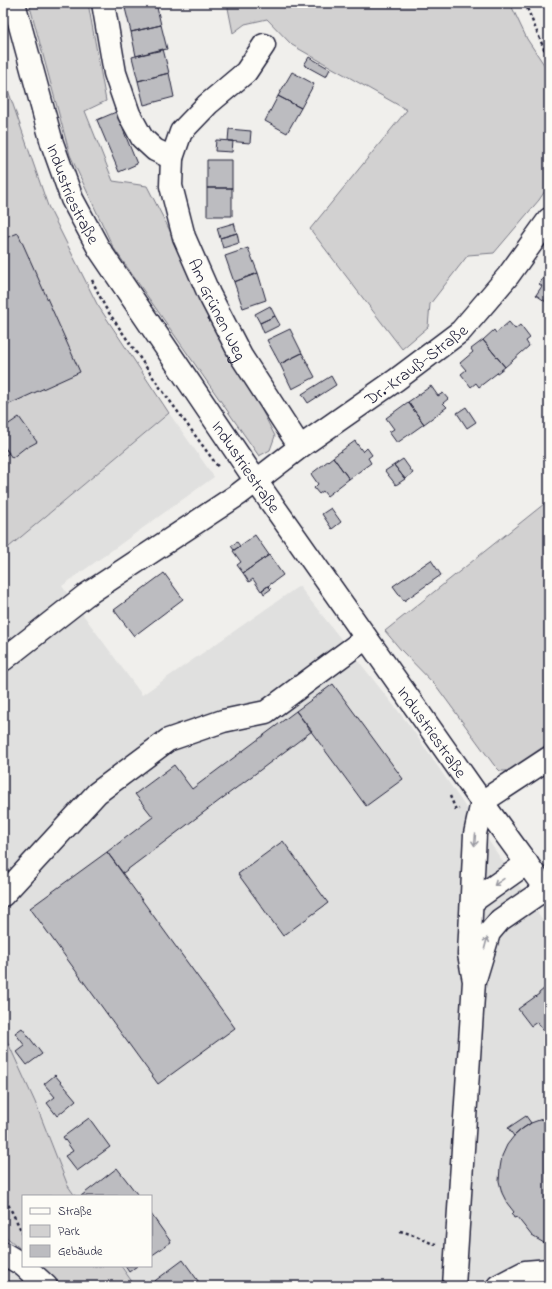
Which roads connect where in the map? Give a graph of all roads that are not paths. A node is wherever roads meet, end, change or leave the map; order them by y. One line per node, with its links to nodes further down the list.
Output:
1 (14, 3): 7 (street, Industriestraße)
2 (103, 3): 4 (street)
3 (264, 45): 4 (street, Am Grünen Weg)
4 (172, 158): 6 (street, Am Grünen Weg)
5 (549, 219): 6 (street, Dr.-Krauß-Straße)
6 (300, 447): 7 (street, Dr.-Krauß-Straße)
7 (256, 481): 8 (street, Industriestraße); 9 (street, Dr.-Krauß-Straße)
8 (366, 638): 11 (street, Industriestraße); 14 (street)
9 (3, 660)
10 (549, 758): 11 (street)
11 (482, 802): 12 (street, Industriestraße); 15 (street, one-way to 15)
12 (527, 863): 13 (street, Industriestraße); 15 (street, one-way to 15)
13 (547, 892): 16 (street, one-way to 13)
14 (3, 895)
15 (472, 902): 16 (street)
16 (474, 980): 22 (street)
17 (3, 1254): 18 (street)
18 (22, 1265)
19 (25, 1267): 21 (street)
20 (549, 1270): 23 (street)
21 (46, 1286)
22 (454, 1286)
23 (498, 1286)

